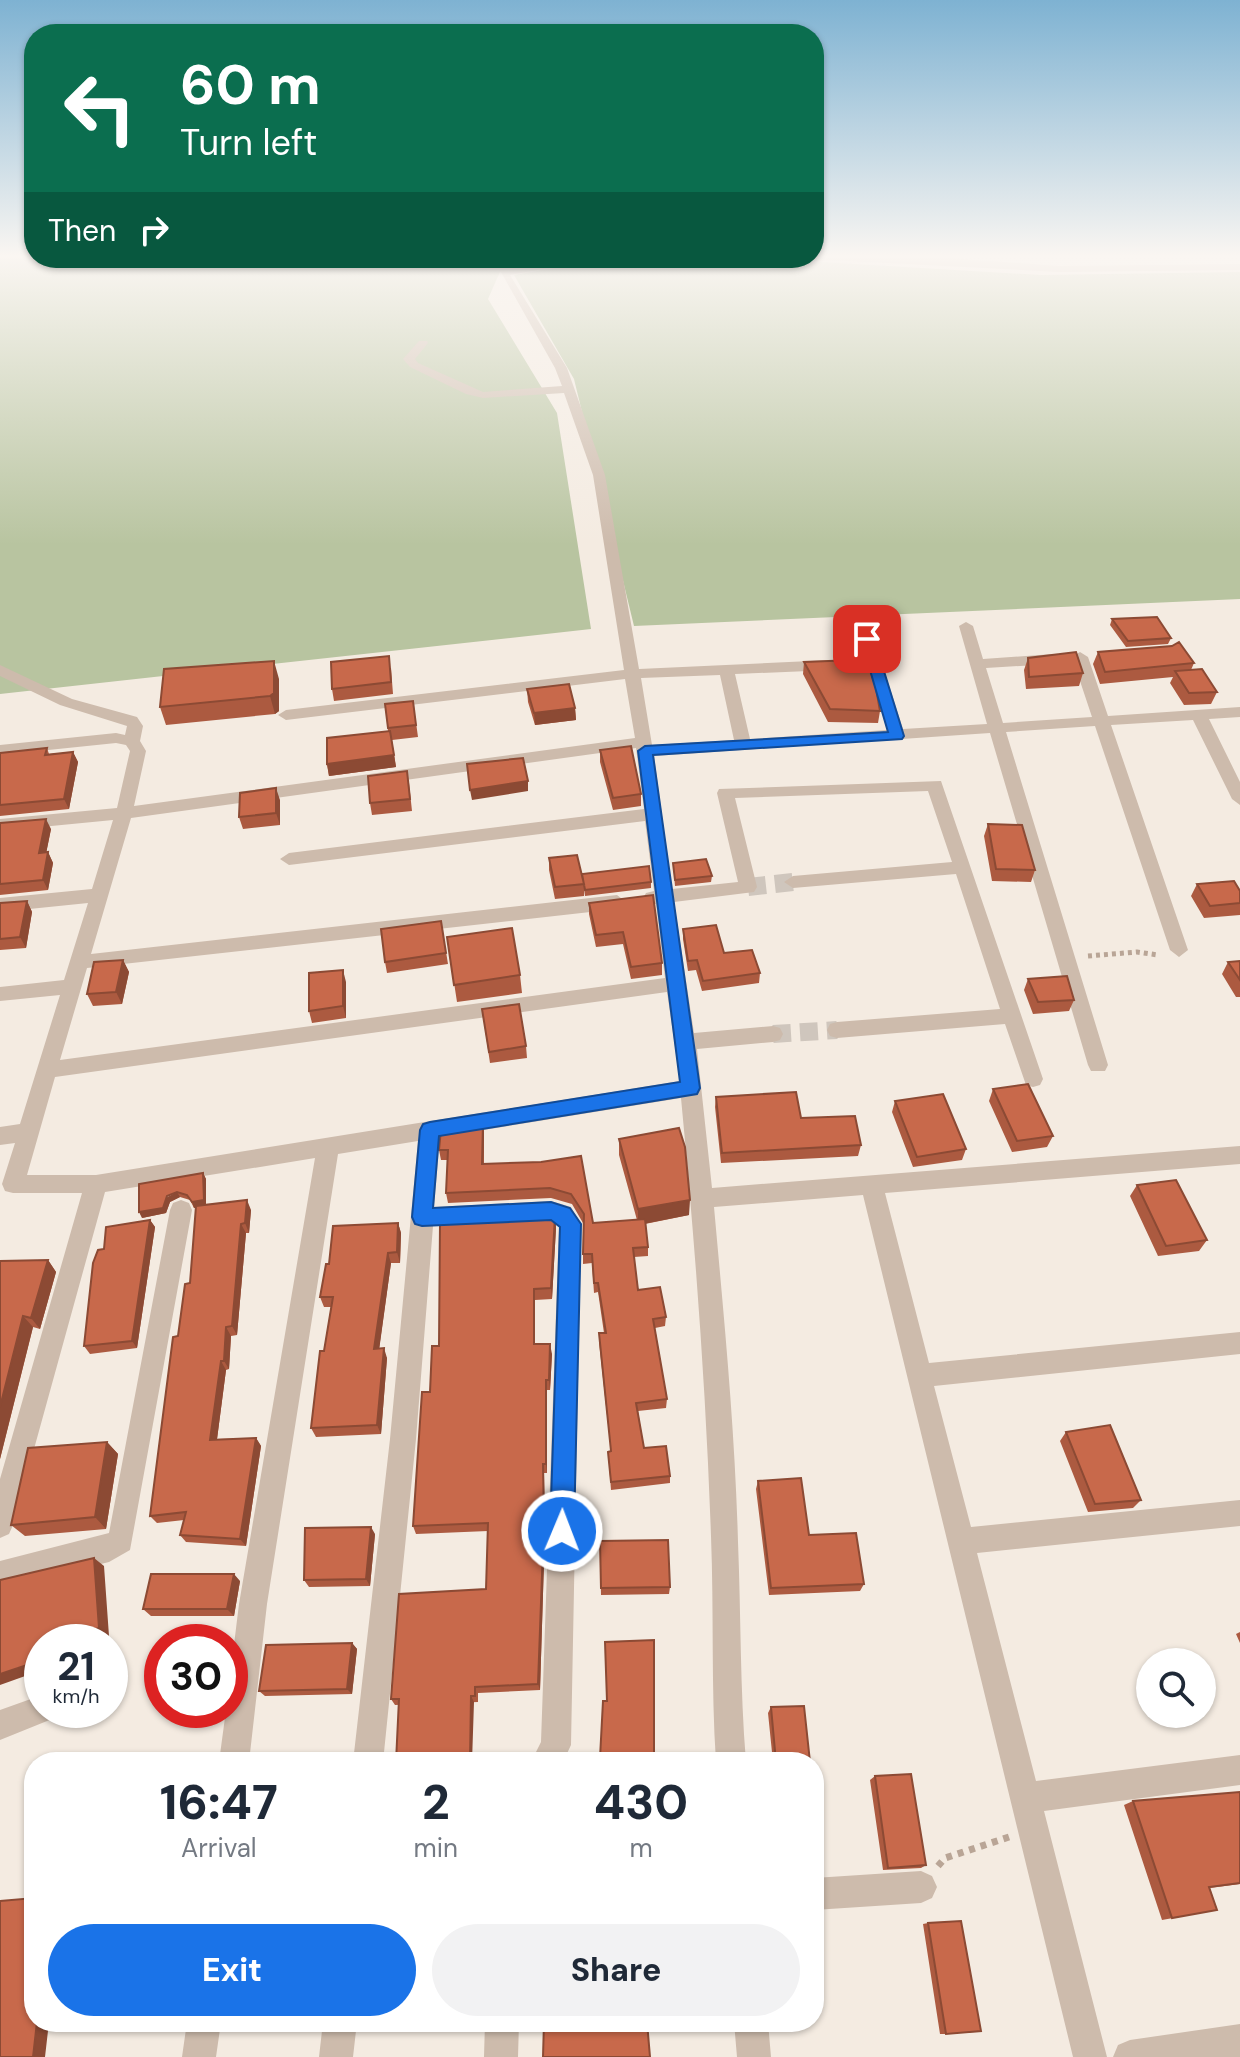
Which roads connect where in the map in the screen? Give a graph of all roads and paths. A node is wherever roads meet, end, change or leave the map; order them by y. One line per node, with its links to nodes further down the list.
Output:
1 (414, 353): 3 (street)
2 (552, 353): 3 (street)
3 (568, 389): 10 (street)
4 (966, 626): 7 (street)
5 (867, 639): 16 (street)
6 (853, 664): 8 (street)
7 (977, 664): 14 (street); 15 (street)
8 (726, 669): 10 (street); 18 (street)
9 (0, 670): 17 (street)
10 (632, 674): 12 (street); 19 (street)
11 (1240, 712): 13 (street)
12 (286, 715)
13 (1199, 715): 14 (street); 21 (street)
14 (1103, 722): 15 (street); 31 (street)
15 (999, 730): 16 (street); 32 (street)
16 (897, 736): 18 (street)
17 (132, 741): 20 (street); 22 (street)
18 (743, 745): 19 (street)
19 (645, 746): 22 (street); 23 (street)
20 (0, 750)
21 (1240, 799)
22 (124, 813): 24 (street); 28 (street)
23 (652, 814): 25 (street); 29 (street)
24 (0, 825)
25 (289, 859)
26 (962, 867): 27 (street); 29 (street); 37 (street)
27 (793, 882)
28 (100, 895): 30 (street); 33 (street)
29 (665, 897): 33 (street); 34 (street)
30 (0, 905)
31 (1179, 950): 32 (path)
32 (1063, 957): 41 (street)
33 (80, 962): 35 (street)
34 (675, 984): 40 (street); 42 (street)
35 (73, 986): 36 (street); 42 (street)
36 (0, 994)
37 (1013, 1016): 38 (street); 43 (street)
38 (837, 1030)
39 (773, 1034): 40 (street)
40 (686, 1042): 44 (street)
41 (1098, 1065)
42 (49, 1070): 46 (street)
43 (1033, 1079)
44 (690, 1088): 45 (street); 53 (street)
45 (430, 1130): 48 (street); 55 (street)
46 (30, 1132): 47 (street); 52 (street)
47 (0, 1136)
48 (328, 1146): 50 (street); 64 (street)
49 (1240, 1155): 51 (street)
50 (96, 1184): 52 (street); 59 (street)
51 (872, 1186): 53 (street); 57 (street)
52 (6, 1191)
53 (702, 1198): 67 (street)
54 (181, 1210): 61 (street)
55 (422, 1217): 65 (street); 66 (street)
56 (1240, 1343): 57 (street)
57 (920, 1376): 60 (street)
58 (1240, 1513): 60 (street)
59 (0, 1525)
60 (960, 1541): 69 (street)
61 (0, 1575)
62 (24, 1716): 63 (street)
63 (0, 1725)
64 (235, 1752)
65 (369, 1752)
66 (552, 1752)
67 (730, 1752)
68 (1240, 1770): 69 (street)
69 (1025, 1798): 70 (street)
70 (1033, 1829): 71 (path); 82 (street)
71 (921, 1887): 72 (street)
72 (824, 1893)
73 (203, 2032): 78 (street)
74 (339, 2032): 79 (street)
75 (502, 2032): 80 (street)
76 (752, 2032): 81 (street)
77 (1240, 2041): 83 (street)
78 (199, 2057)
79 (336, 2057)
80 (501, 2057)
81 (754, 2057)
82 (1090, 2057)
83 (1130, 2057)

